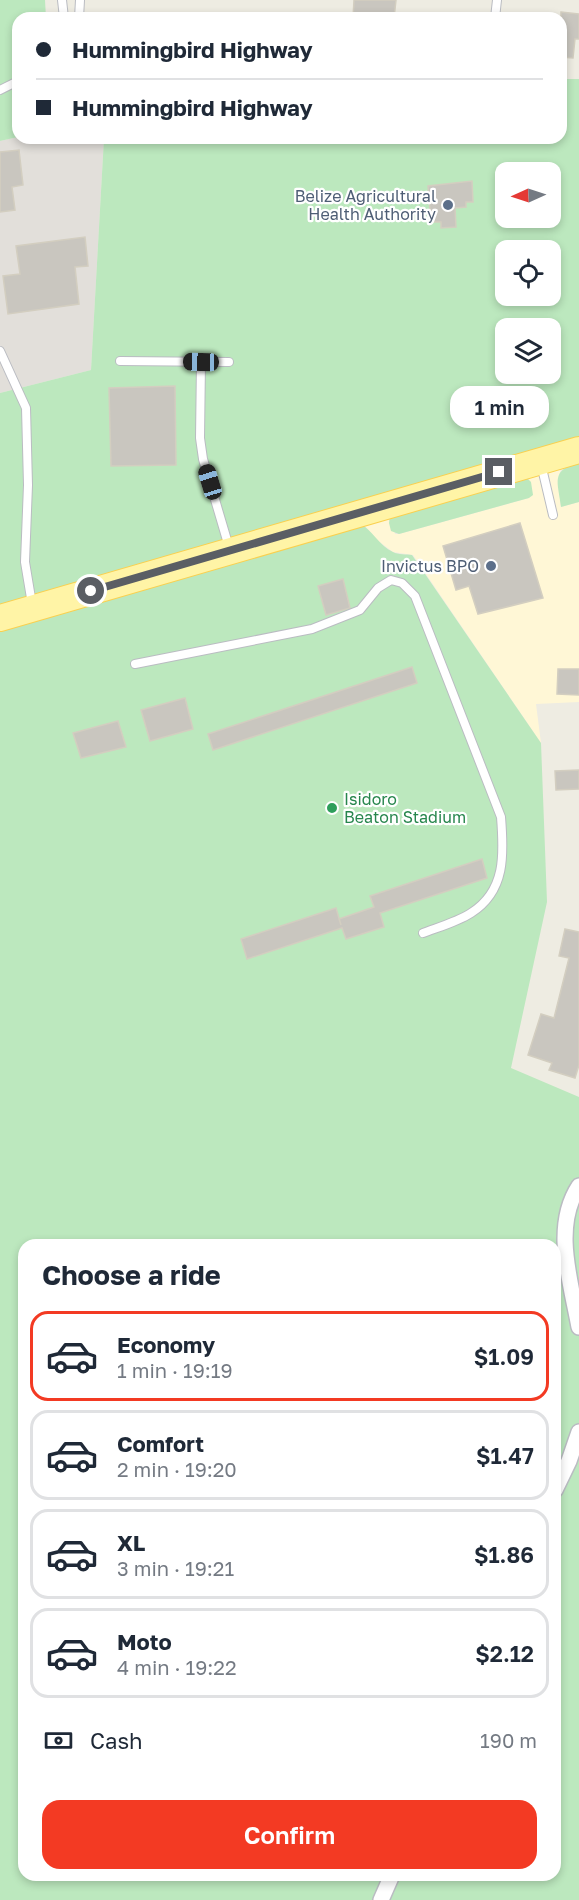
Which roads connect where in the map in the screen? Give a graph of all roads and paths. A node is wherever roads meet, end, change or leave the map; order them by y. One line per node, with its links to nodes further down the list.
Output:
1 (0, 351): 9 (lane)
2 (120, 361): 3 (lane)
3 (201, 362): 4 (lane); 8 (lane)
4 (229, 362)
5 (579, 450): 6 (main road)
6 (540, 460): 7 (lane); 8 (main road)
7 (553, 514)
8 (230, 551): 9 (main road)
9 (33, 608): 10 (main road)
10 (0, 618)
11 (135, 664): 12 (lane)
12 (423, 933)
13 (579, 1186): 14 (street)
14 (579, 1327)
15 (579, 1432): 16 (street)
16 (561, 1478)
17 (389, 1881): 18 (street)
18 (381, 1900)

